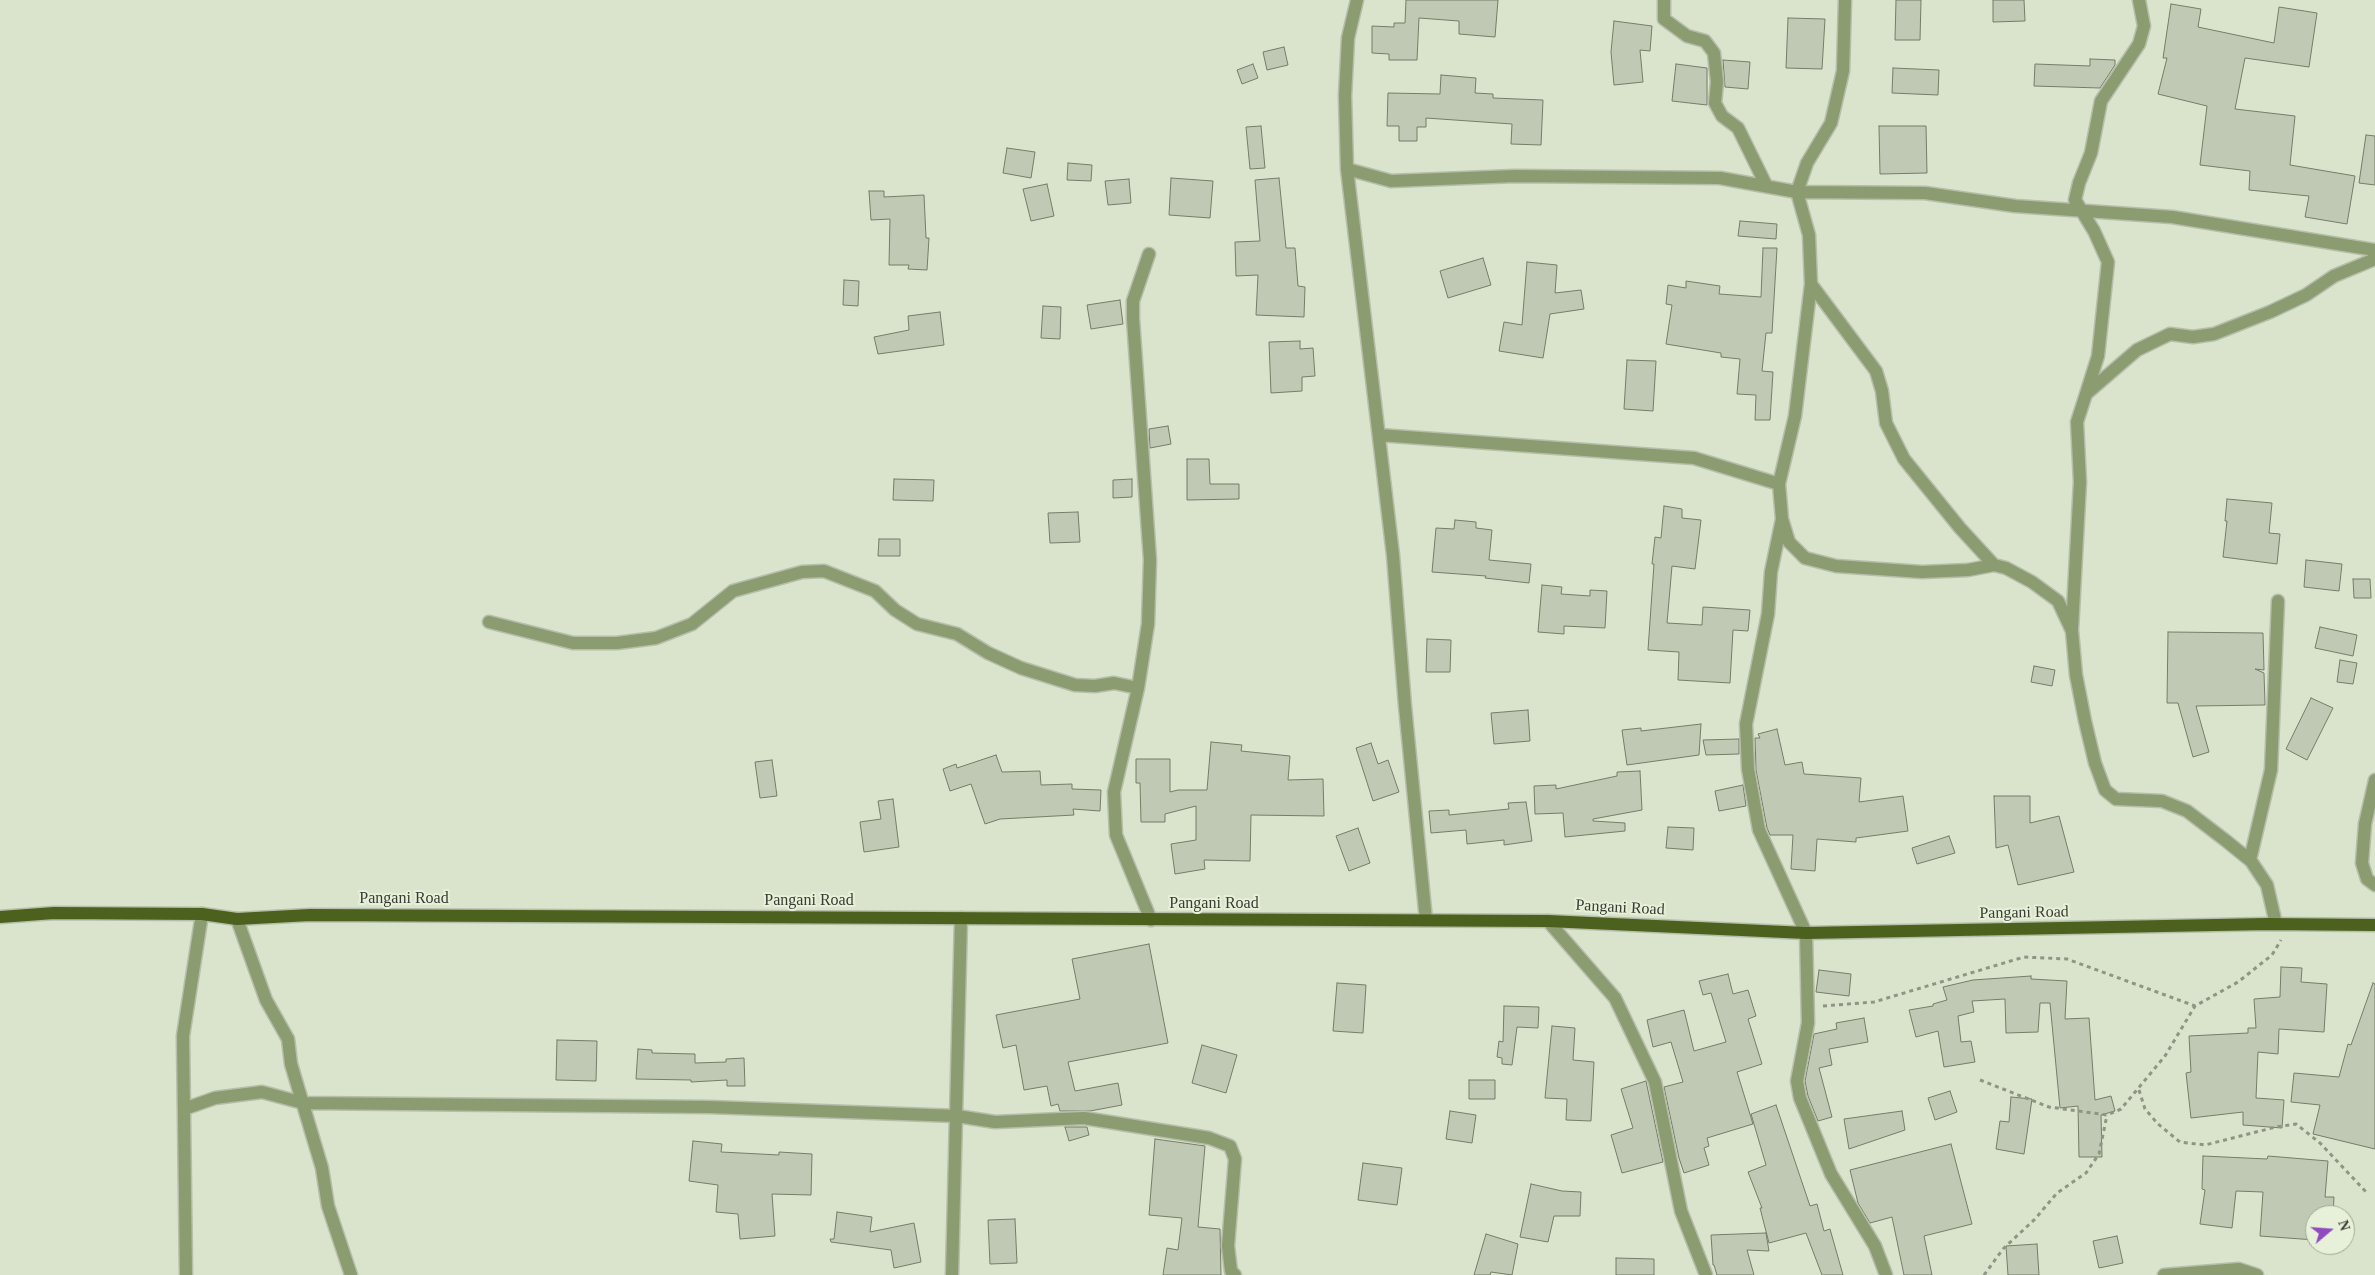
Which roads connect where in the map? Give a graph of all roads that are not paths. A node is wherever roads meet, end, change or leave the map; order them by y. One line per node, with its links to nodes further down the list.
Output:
1 (1357, 0): 5 (street)
2 (1664, 0): 6 (street)
3 (1846, 0): 7 (street)
4 (2139, 0): 8 (street)
5 (1347, 170): 6 (street); 14 (street)
6 (1766, 185): 7 (street)
7 (1797, 192): 8 (street); 12 (street)
8 (2081, 212): 9 (street); 13 (street)
9 (2375, 250)
10 (1149, 254): 21 (street)
11 (2375, 260): 13 (street)
12 (1811, 284): 15 (street); 17 (street)
13 (2086, 394): 20 (street)
14 (1379, 435): 15 (street); 30 (street)
15 (1779, 484): 16 (street)
16 (1782, 519): 17 (street); 34 (street)
17 (1994, 565): 20 (street)
18 (2278, 601): 23 (street)
19 (489, 622): 21 (street)
20 (2072, 631): 23 (street)
21 (1138, 688): 29 (street)
22 (2375, 780): 24 (street)
23 (2250, 860): 32 (street)
24 (2375, 885)
25 (202, 914): 26 (main road, Pangani Road); 28 (main road, Pangani Road); 36 (street)
26 (0, 917)
27 (960, 918): 28 (main road, Pangani Road); 29 (main road, Pangani Road); 37 (street)
28 (237, 919): 35 (street)
29 (1151, 920): 30 (main road, Pangani Road)
30 (1426, 920): 31 (main road, Pangani Road)
31 (1548, 921): 34 (main road, Pangani Road); 42 (street)
32 (2276, 924): 33 (main road, Pangani Road); 34 (main road, Pangani Road)
33 (2375, 925)
34 (1806, 932): 43 (street)
35 (303, 1103): 36 (street); 37 (street); 39 (street)
36 (184, 1109): 38 (street)
37 (956, 1116): 40 (street); 41 (street)
38 (186, 1275)
39 (351, 1275)
40 (952, 1275)
41 (1234, 1275)
42 (1706, 1275)
43 (1886, 1275)
44 (2164, 1275): 45 (street)
45 (2256, 1275)

